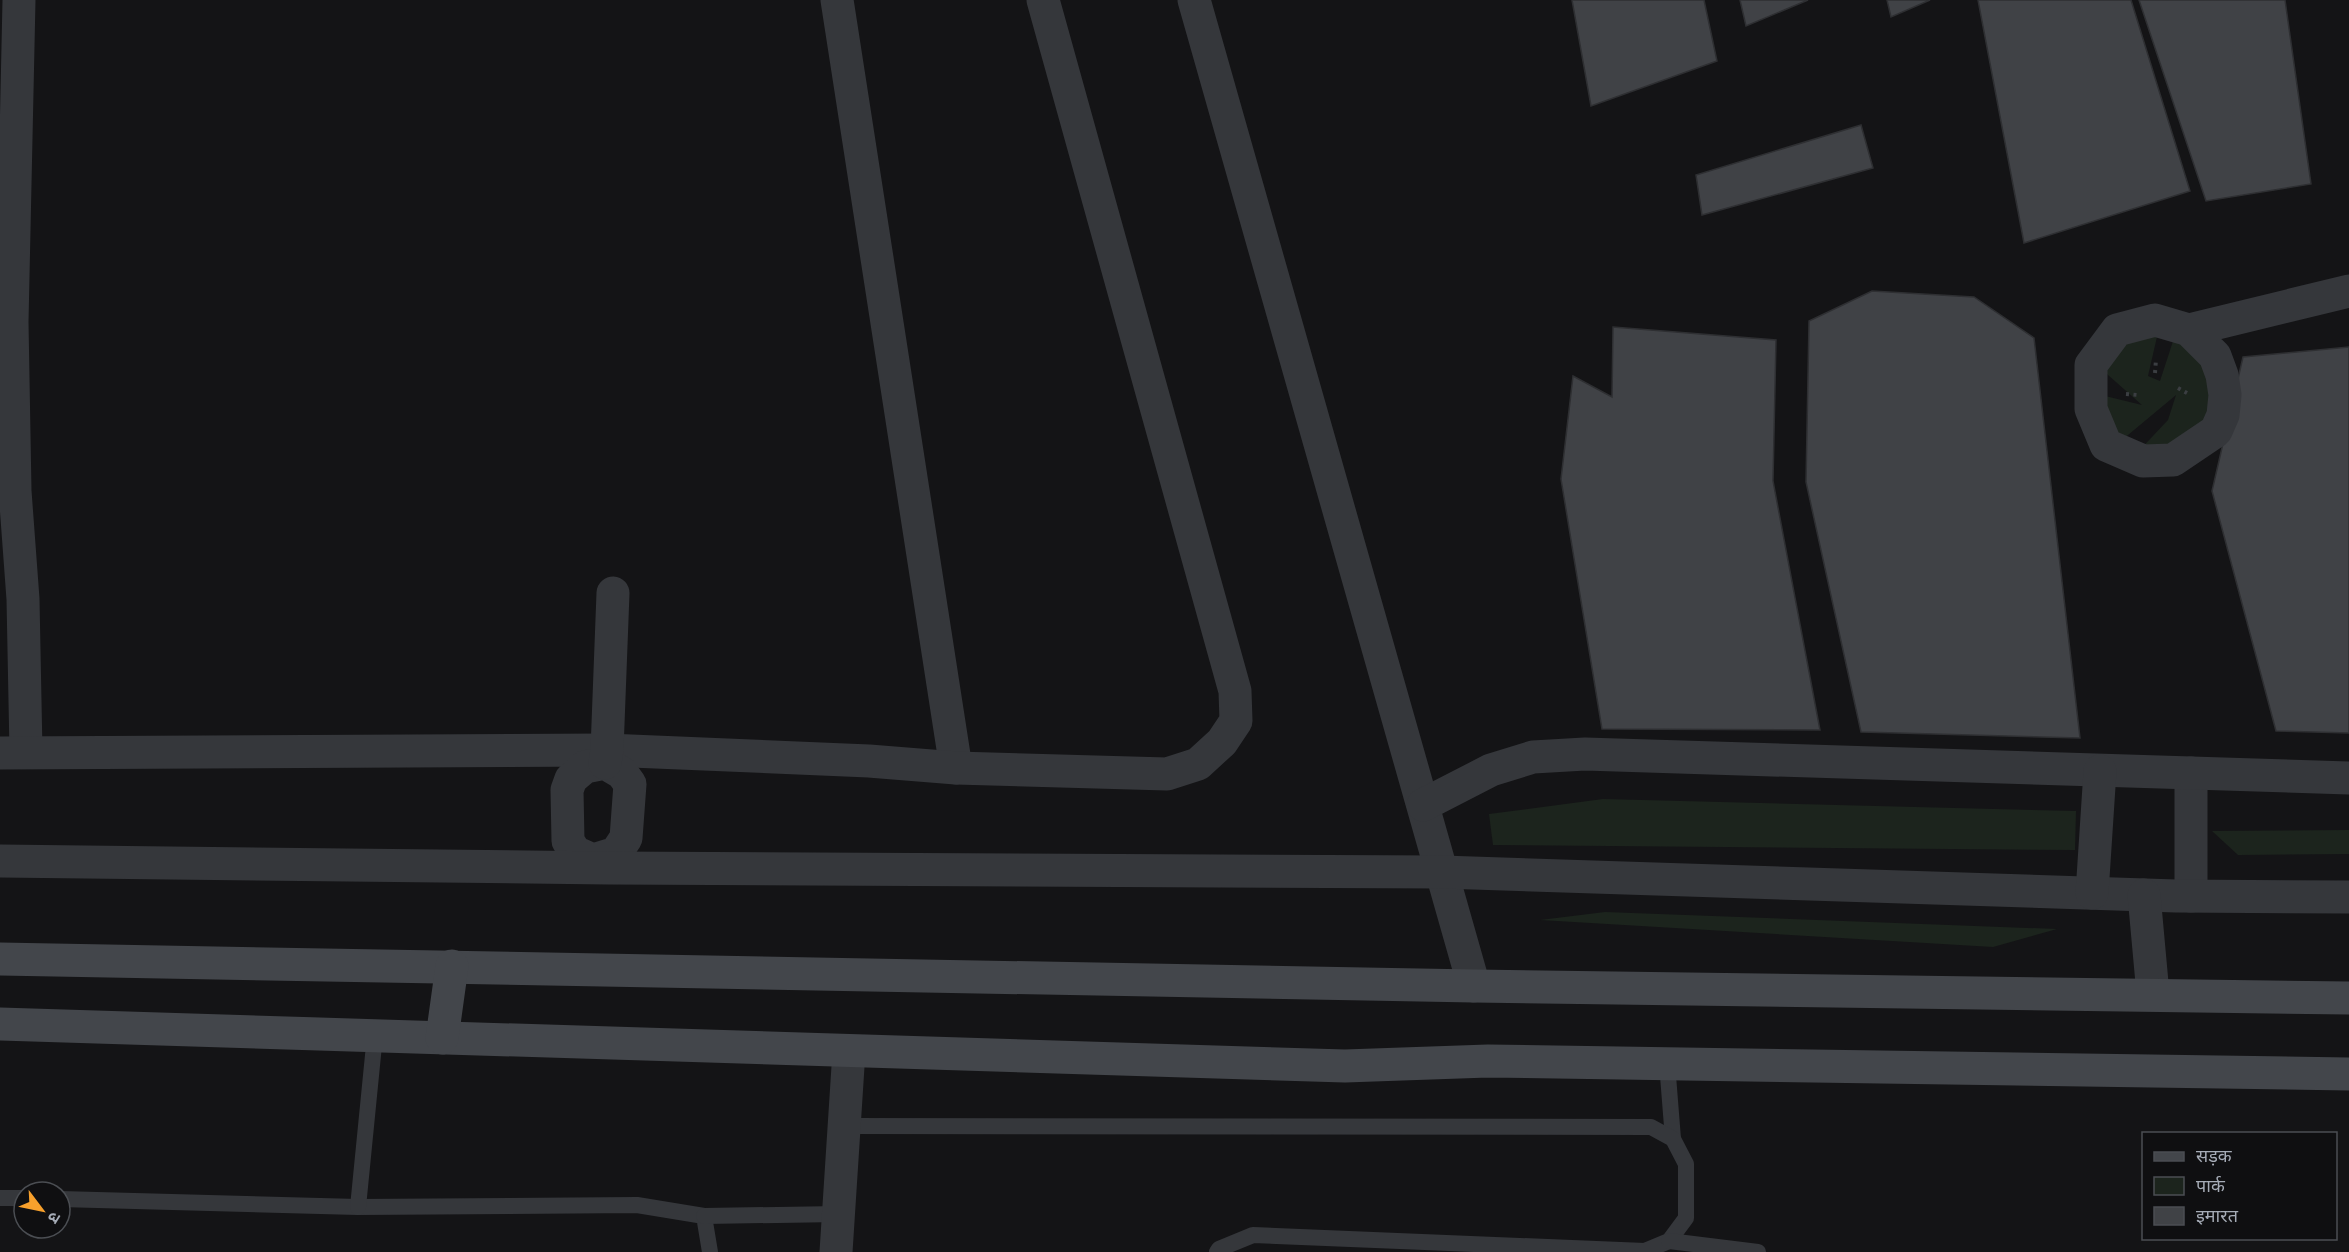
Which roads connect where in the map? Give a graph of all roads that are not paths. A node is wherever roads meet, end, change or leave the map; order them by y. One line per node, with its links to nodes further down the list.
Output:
1 (19, 0): 7 (street)
2 (837, 0): 11 (street)
3 (1043, 0): 11 (street)
4 (1194, 0): 15 (street)
5 (2349, 291): 6 (street)
6 (2189, 330): 6 (street)
7 (8, 490): 9 (street)
8 (613, 593): 10 (street)
9 (13, 753): 10 (street)
10 (606, 756): 11 (street); 17 (street); 17 (street)
11 (956, 768)
12 (2100, 771): 13 (street); 15 (street); 19 (street)
13 (2191, 773): 14 (street); 21 (street)
14 (2349, 778)
15 (1423, 805): 18 (street)
16 (0, 861): 17 (street)
17 (592, 864): 18 (street)
18 (1442, 872): 19 (street); 25 (street)
19 (2092, 893): 20 (street)
20 (2144, 895): 21 (street); 26 (street)
21 (2191, 896): 22 (street)
22 (2349, 897)
23 (0, 959): 24 (street)
24 (452, 966): 25 (street); 30 (street)
25 (1474, 986): 26 (street)
26 (2153, 994): 27 (street)
27 (2349, 998)
28 (0, 1024): 29 (street)
29 (375, 1035): 30 (street); 37 (lane)
30 (442, 1038): 31 (street)
31 (849, 1051): 32 (street); 34 (street)
32 (1667, 1063): 33 (street); 35 (lane)
33 (2349, 1074)
34 (844, 1126): 35 (lane); 38 (street)
35 (1673, 1139): 40 (lane)
36 (72, 1199): 37 (lane)
37 (358, 1207): 39 (lane)
38 (838, 1214): 39 (lane); 43 (street)
39 (705, 1216): 42 (lane)
40 (1669, 1241): 41 (lane); 45 (lane)
41 (1515, 1249): 44 (lane)
42 (710, 1252)
43 (836, 1252)
44 (1217, 1252)
45 (1758, 1252)

